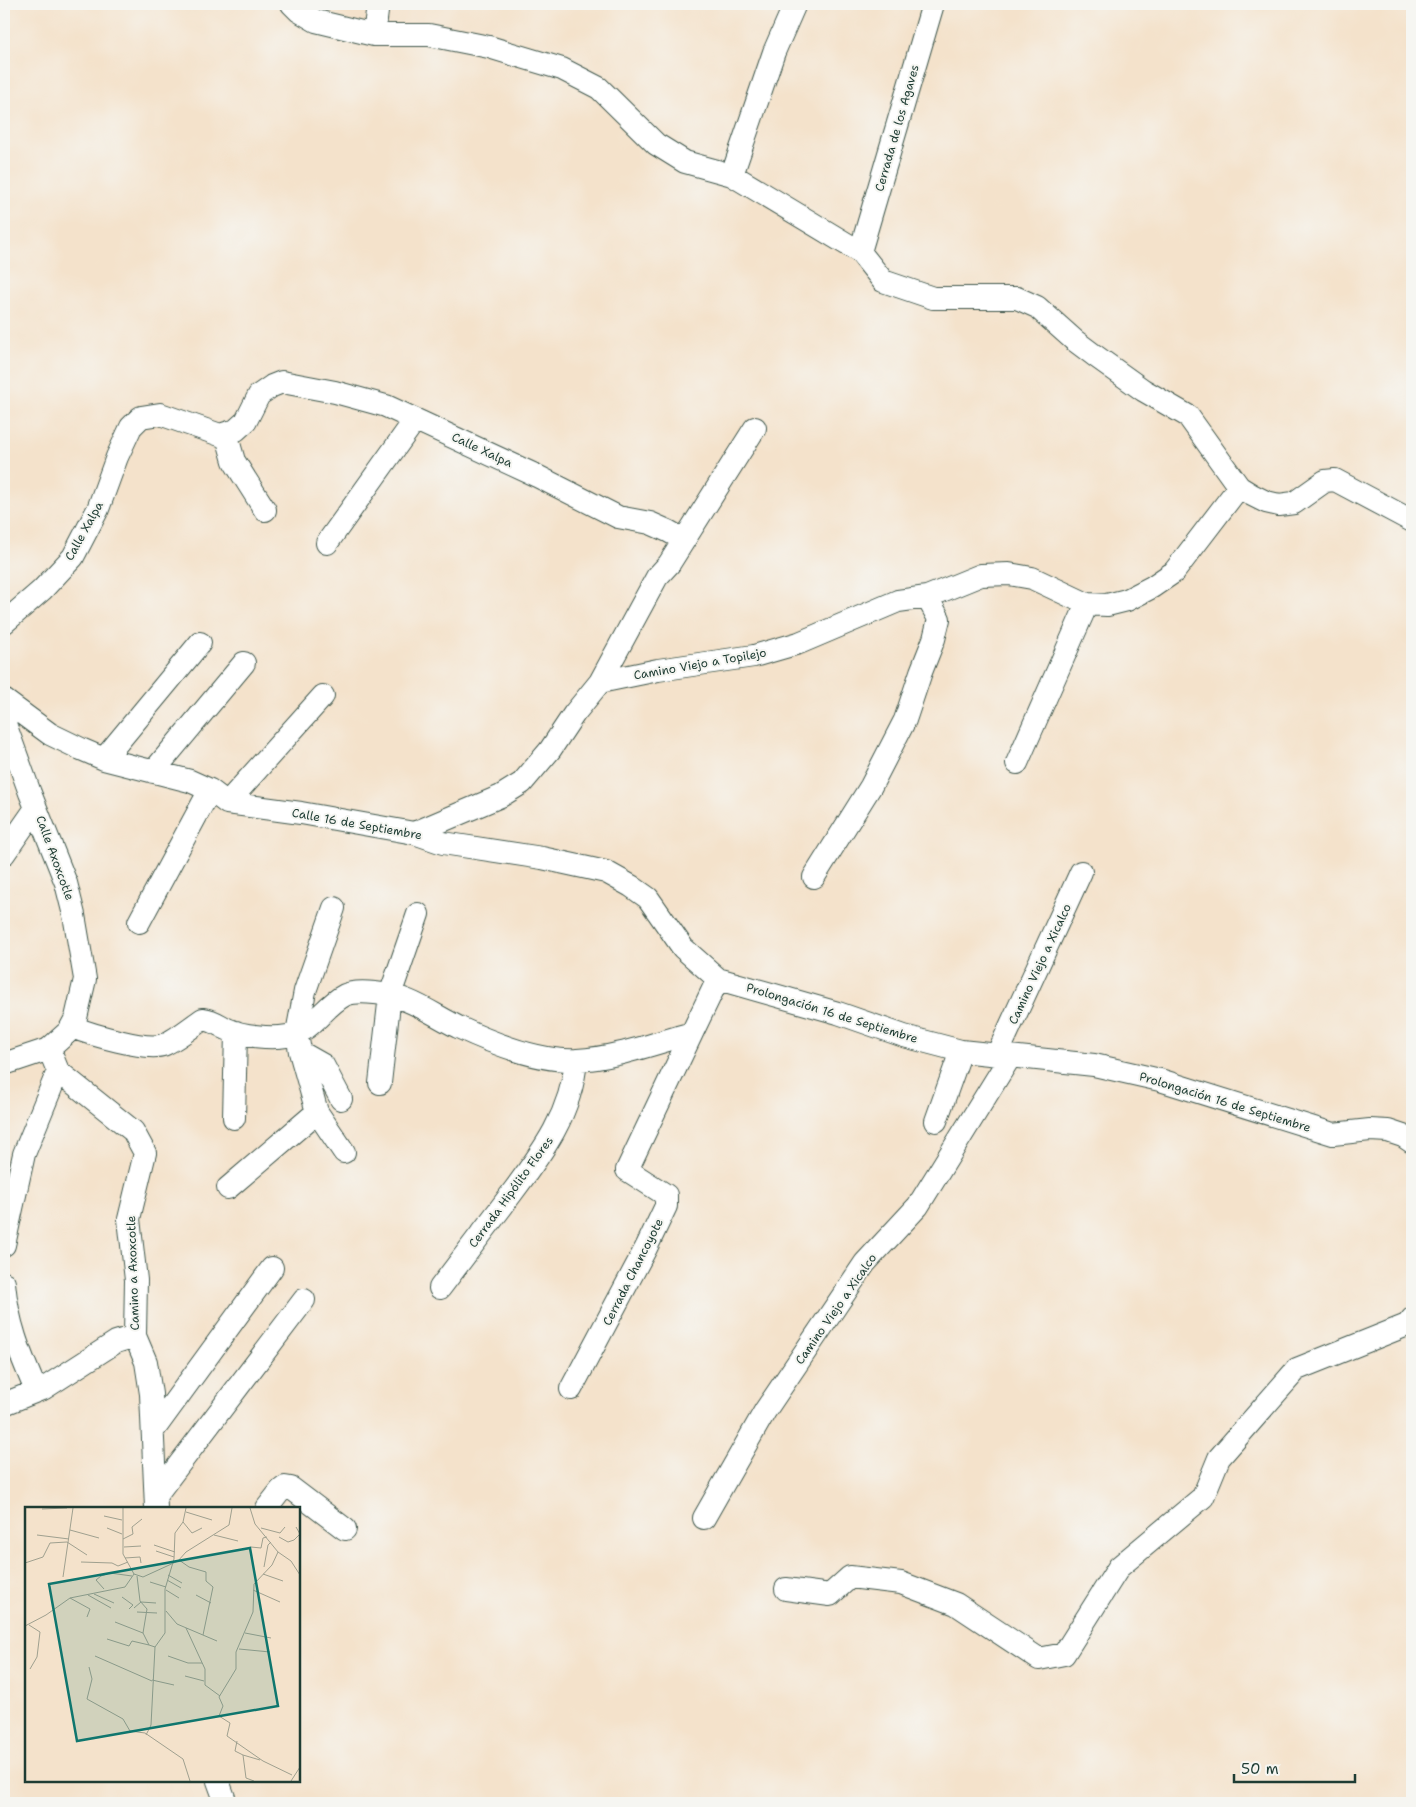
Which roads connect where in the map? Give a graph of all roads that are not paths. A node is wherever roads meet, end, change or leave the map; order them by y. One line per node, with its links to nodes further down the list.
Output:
1 (292, 4): 5 (street)
2 (378, 4): 5 (street)
3 (795, 4): 6 (street)
4 (934, 4): 7 (street, Cerrada de los Agaves)
5 (374, 35): 6 (street)
6 (732, 175): 7 (street)
7 (860, 252): 11 (street)
8 (415, 420): 10 (street, Calle Xalpa); 14 (street, Calle Xalpa); 15 (street)
9 (755, 428): 14 (street)
10 (226, 433): 12 (street); 18 (street, Calle Xalpa)
11 (1239, 487): 13 (street); 17 (street, Camino Viejo a Topilejo)
12 (265, 510)
13 (1412, 521)
14 (684, 540): 21 (street)
15 (327, 542)
16 (927, 597): 17 (street, Camino Viejo a Topilejo); 21 (street, Camino Viejo a Topilejo); 33 (street)
17 (1088, 604): 26 (street)
18 (4, 623)
19 (200, 643): 25 (street)
20 (244, 663): 27 (street)
21 (600, 682): 30 (street)
22 (323, 696): 28 (street)
23 (4, 700): 25 (street, Calle 16 de Septiembre)
24 (4, 721): 29 (street, Calle Axoxcotle)
25 (104, 759): 27 (street, Calle 16 de Septiembre)
26 (1017, 763)
27 (153, 772): 28 (street, Calle 16 de Septiembre)
28 (219, 797): 30 (street, Calle 16 de Septiembre); 36 (street)
29 (36, 808): 31 (street); 39 (street, Calle Axoxcotle)
30 (414, 833): 37 (street, Calle 16 de Septiembre)
31 (4, 854)
32 (1081, 872): 45 (street, Camino Viejo a Xicalco)
33 (814, 876)
34 (334, 908): 42 (street)
35 (418, 914): 38 (street)
36 (139, 922)
37 (718, 979): 41 (street); 44 (street, Prolongación 16 de Septiembre)
38 (390, 995): 42 (street); 46 (street); 49 (street)
39 (72, 1027): 40 (street); 43 (street, Calle Axoxcotle)
40 (236, 1032): 42 (street); 52 (street)
41 (692, 1033): 46 (street); 64 (street, Cerrada Chancoyote)
42 (299, 1043): 50 (street); 51 (street)
43 (48, 1049): 47 (street); 48 (street, Camino a Axoxcotle)
44 (962, 1051): 45 (street, Prolongación 16 de Septiembre); 53 (street)
45 (1004, 1056): 54 (street, Prolongación 16 de Septiembre); 70 (street, Camino Viejo a Xicalco)
46 (576, 1060): 60 (street, Cerrada Hipólito Flores)
47 (4, 1064)
48 (58, 1071): 57 (street); 63 (street, Camino a Axoxcotle)
49 (380, 1083)
50 (341, 1099)
51 (317, 1112): 55 (street); 56 (street)
52 (234, 1118)
53 (936, 1121)
54 (1412, 1142)
55 (344, 1152)
56 (228, 1188)
57 (4, 1245)
58 (272, 1268): 67 (street)
59 (4, 1283): 65 (street)
60 (440, 1288)
61 (304, 1300): 68 (street)
62 (1412, 1319): 72 (street)
63 (135, 1336): 65 (street); 67 (street, Camino a Axoxcotle)
64 (571, 1389)
65 (39, 1390): 66 (street)
66 (4, 1404)
67 (153, 1431): 68 (street, Camino a Axoxcotle)
68 (156, 1501)
69 (268, 1507): 71 (street)
70 (704, 1518)
71 (345, 1529)
72 (786, 1589)
73 (218, 1782): 74 (street)
74 (226, 1803)

